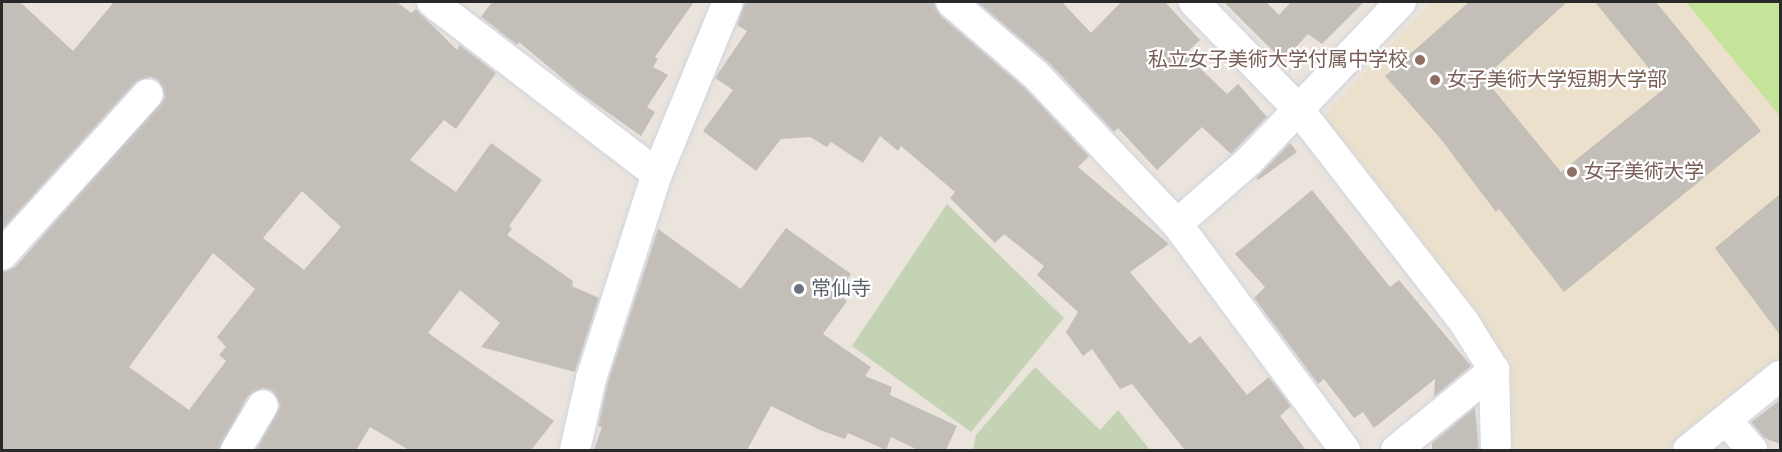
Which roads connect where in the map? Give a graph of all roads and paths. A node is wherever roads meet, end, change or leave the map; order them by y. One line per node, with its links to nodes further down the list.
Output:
1 (432, 2): 8 (street)
2 (728, 2): 8 (street)
3 (951, 2): 9 (street)
4 (1194, 2): 7 (street)
5 (1401, 2): 7 (street)
6 (148, 94): 10 (street)
7 (1299, 110): 9 (street); 11 (street)
8 (657, 174): 16 (street)
9 (1177, 224): 17 (street)
10 (2, 255)
11 (1494, 370): 18 (street); 19 (street)
12 (1780, 375): 14 (street)
13 (262, 405): 15 (street)
14 (1726, 420): 20 (street); 21 (street)
15 (236, 450)
16 (575, 450)
17 (1345, 450)
18 (1396, 450)
19 (1496, 450)
20 (1688, 450)
21 (1752, 450)

